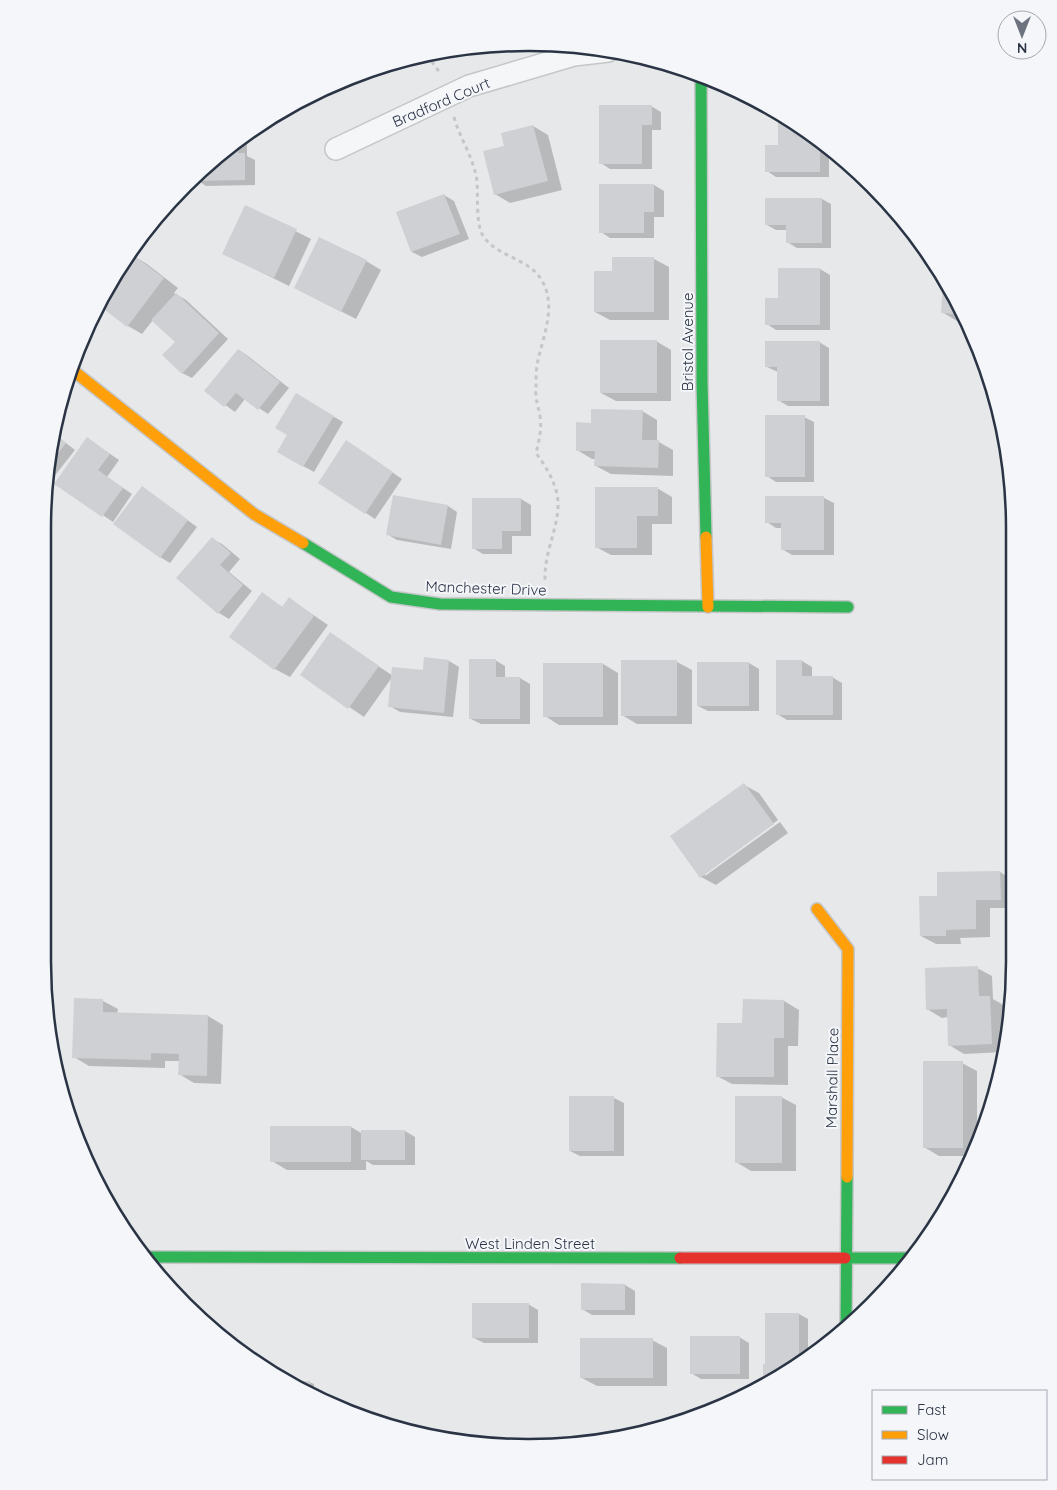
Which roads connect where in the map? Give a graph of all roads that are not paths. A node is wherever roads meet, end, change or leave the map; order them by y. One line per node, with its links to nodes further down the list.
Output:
1 (582, 54): 3 (street, Bradford Court)
2 (701, 84): 5 (street, Bristol Avenue)
3 (336, 149)
4 (77, 374): 5 (street, Manchester Drive)
5 (708, 607): 6 (street, Manchester Drive)
6 (848, 608)
7 (817, 909): 9 (street, Marshall Place)
8 (154, 1257): 9 (street, West Linden Street)
9 (846, 1258): 10 (street, West Linden Street); 11 (street, Marshall Place)
10 (902, 1258)
11 (846, 1317)

